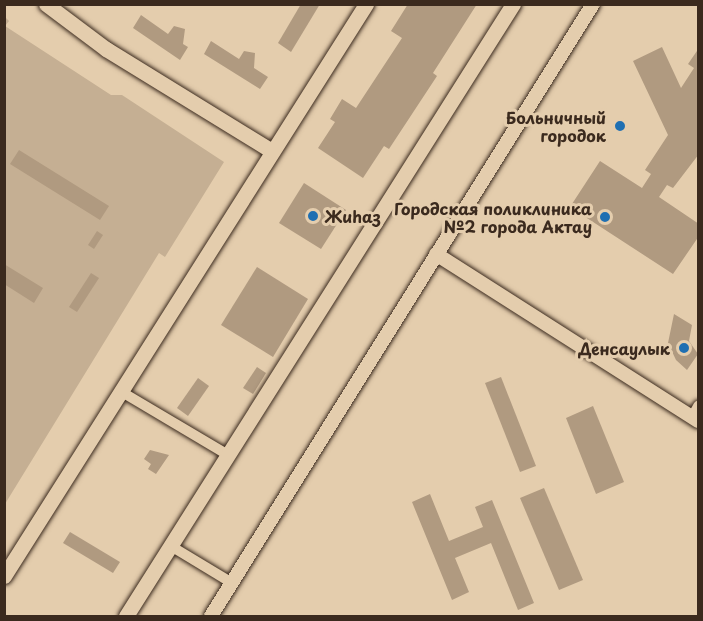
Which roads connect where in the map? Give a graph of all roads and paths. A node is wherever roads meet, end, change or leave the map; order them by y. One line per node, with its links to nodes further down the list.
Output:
1 (46, 4): 5 (main road)
2 (366, 4): 5 (main road)
3 (513, 4): 9 (main road)
4 (593, 4): 6 (street)
5 (272, 151): 7 (main road)
6 (436, 254): 8 (street); 12 (street)
7 (122, 392): 9 (street); 11 (main road)
8 (696, 414)
9 (228, 455): 10 (main road)
10 (171, 546): 12 (street); 13 (main road)
11 (4, 576)
12 (232, 583): 14 (street)
13 (126, 616)
14 (211, 616)

